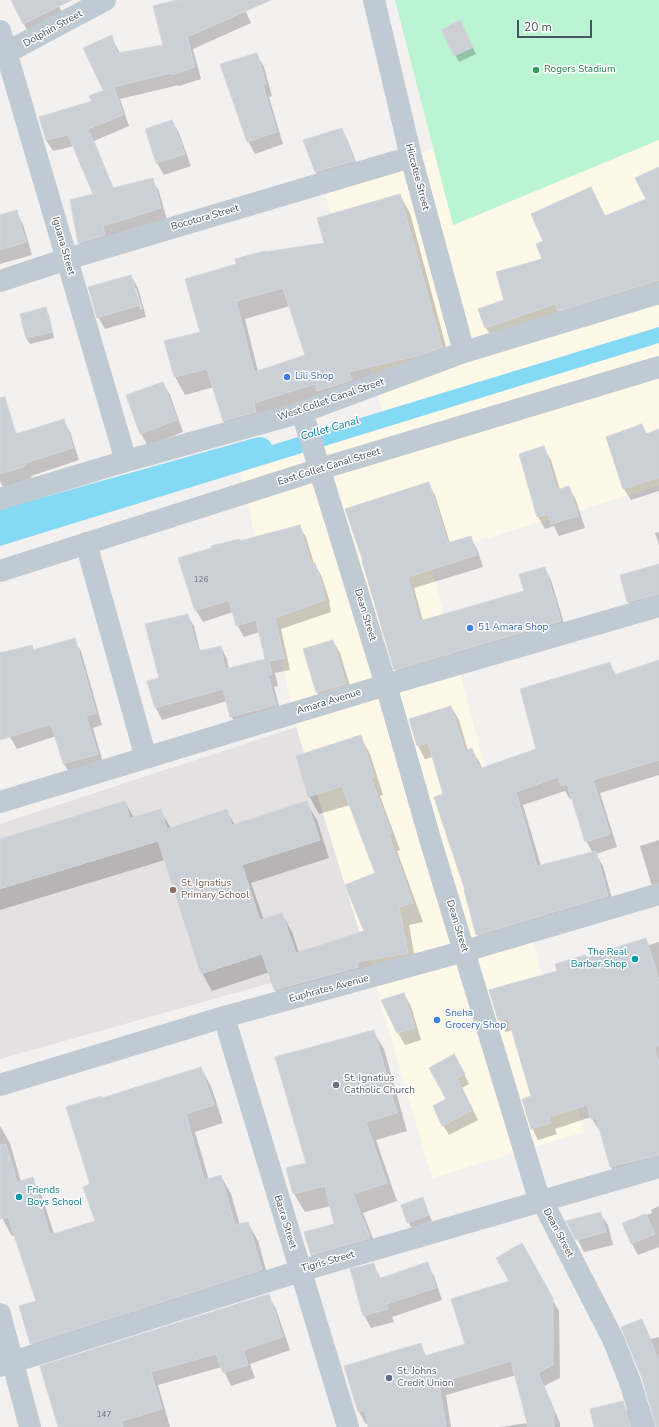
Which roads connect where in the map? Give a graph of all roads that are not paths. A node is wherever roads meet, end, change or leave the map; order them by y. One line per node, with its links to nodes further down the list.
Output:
1 (105, 0): 4 (street, Dolphin Street)
2 (374, 0): 5 (street, Hiccatee Street)
3 (0, 31): 4 (street, Iguana Street)
4 (3, 55): 6 (street, Iguana Street)
5 (411, 157): 6 (street, Bocotora Street); 9 (street, Hiccatee Street)
6 (66, 259): 7 (street, Bocotora Street); 13 (street, Iguana Street)
7 (0, 281)
8 (659, 293): 9 (street, West Collet Canal Street)
9 (464, 352): 11 (street, West Collet Canal Street)
10 (659, 367): 12 (street, East Collet Canal Street)
11 (304, 419): 12 (street, Dean Street); 13 (street, West Collet Canal Street)
12 (317, 460): 15 (street, East Collet Canal Street); 18 (street, Dean Street)
13 (126, 461): 14 (street, West Collet Canal Street)
14 (0, 499)
15 (86, 543): 16 (street, East Collet Canal Street); 19 (street)
16 (0, 571)
17 (659, 606): 18 (street, Amara Avenue)
18 (386, 685): 19 (street, Amara Avenue); 22 (street, Dean Street)
19 (146, 758): 20 (street, Amara Avenue)
20 (0, 802)
21 (659, 894): 22 (street, Euphrates Avenue)
22 (465, 951): 23 (street, Euphrates Avenue); 26 (street, Dean Street)
23 (224, 1018): 24 (street, Euphrates Avenue); 27 (street, Basra Street)
24 (0, 1086)
25 (659, 1167): 26 (street, Tigris Street)
26 (542, 1201): 27 (street, Tigris Street); 32 (street, Dean Street)
27 (300, 1271): 29 (street, Tigris Street); 31 (street, Basra Street)
28 (0, 1314): 29 (street)
29 (6, 1364): 30 (street)
30 (30, 1427)
31 (348, 1427)
32 (644, 1427)

